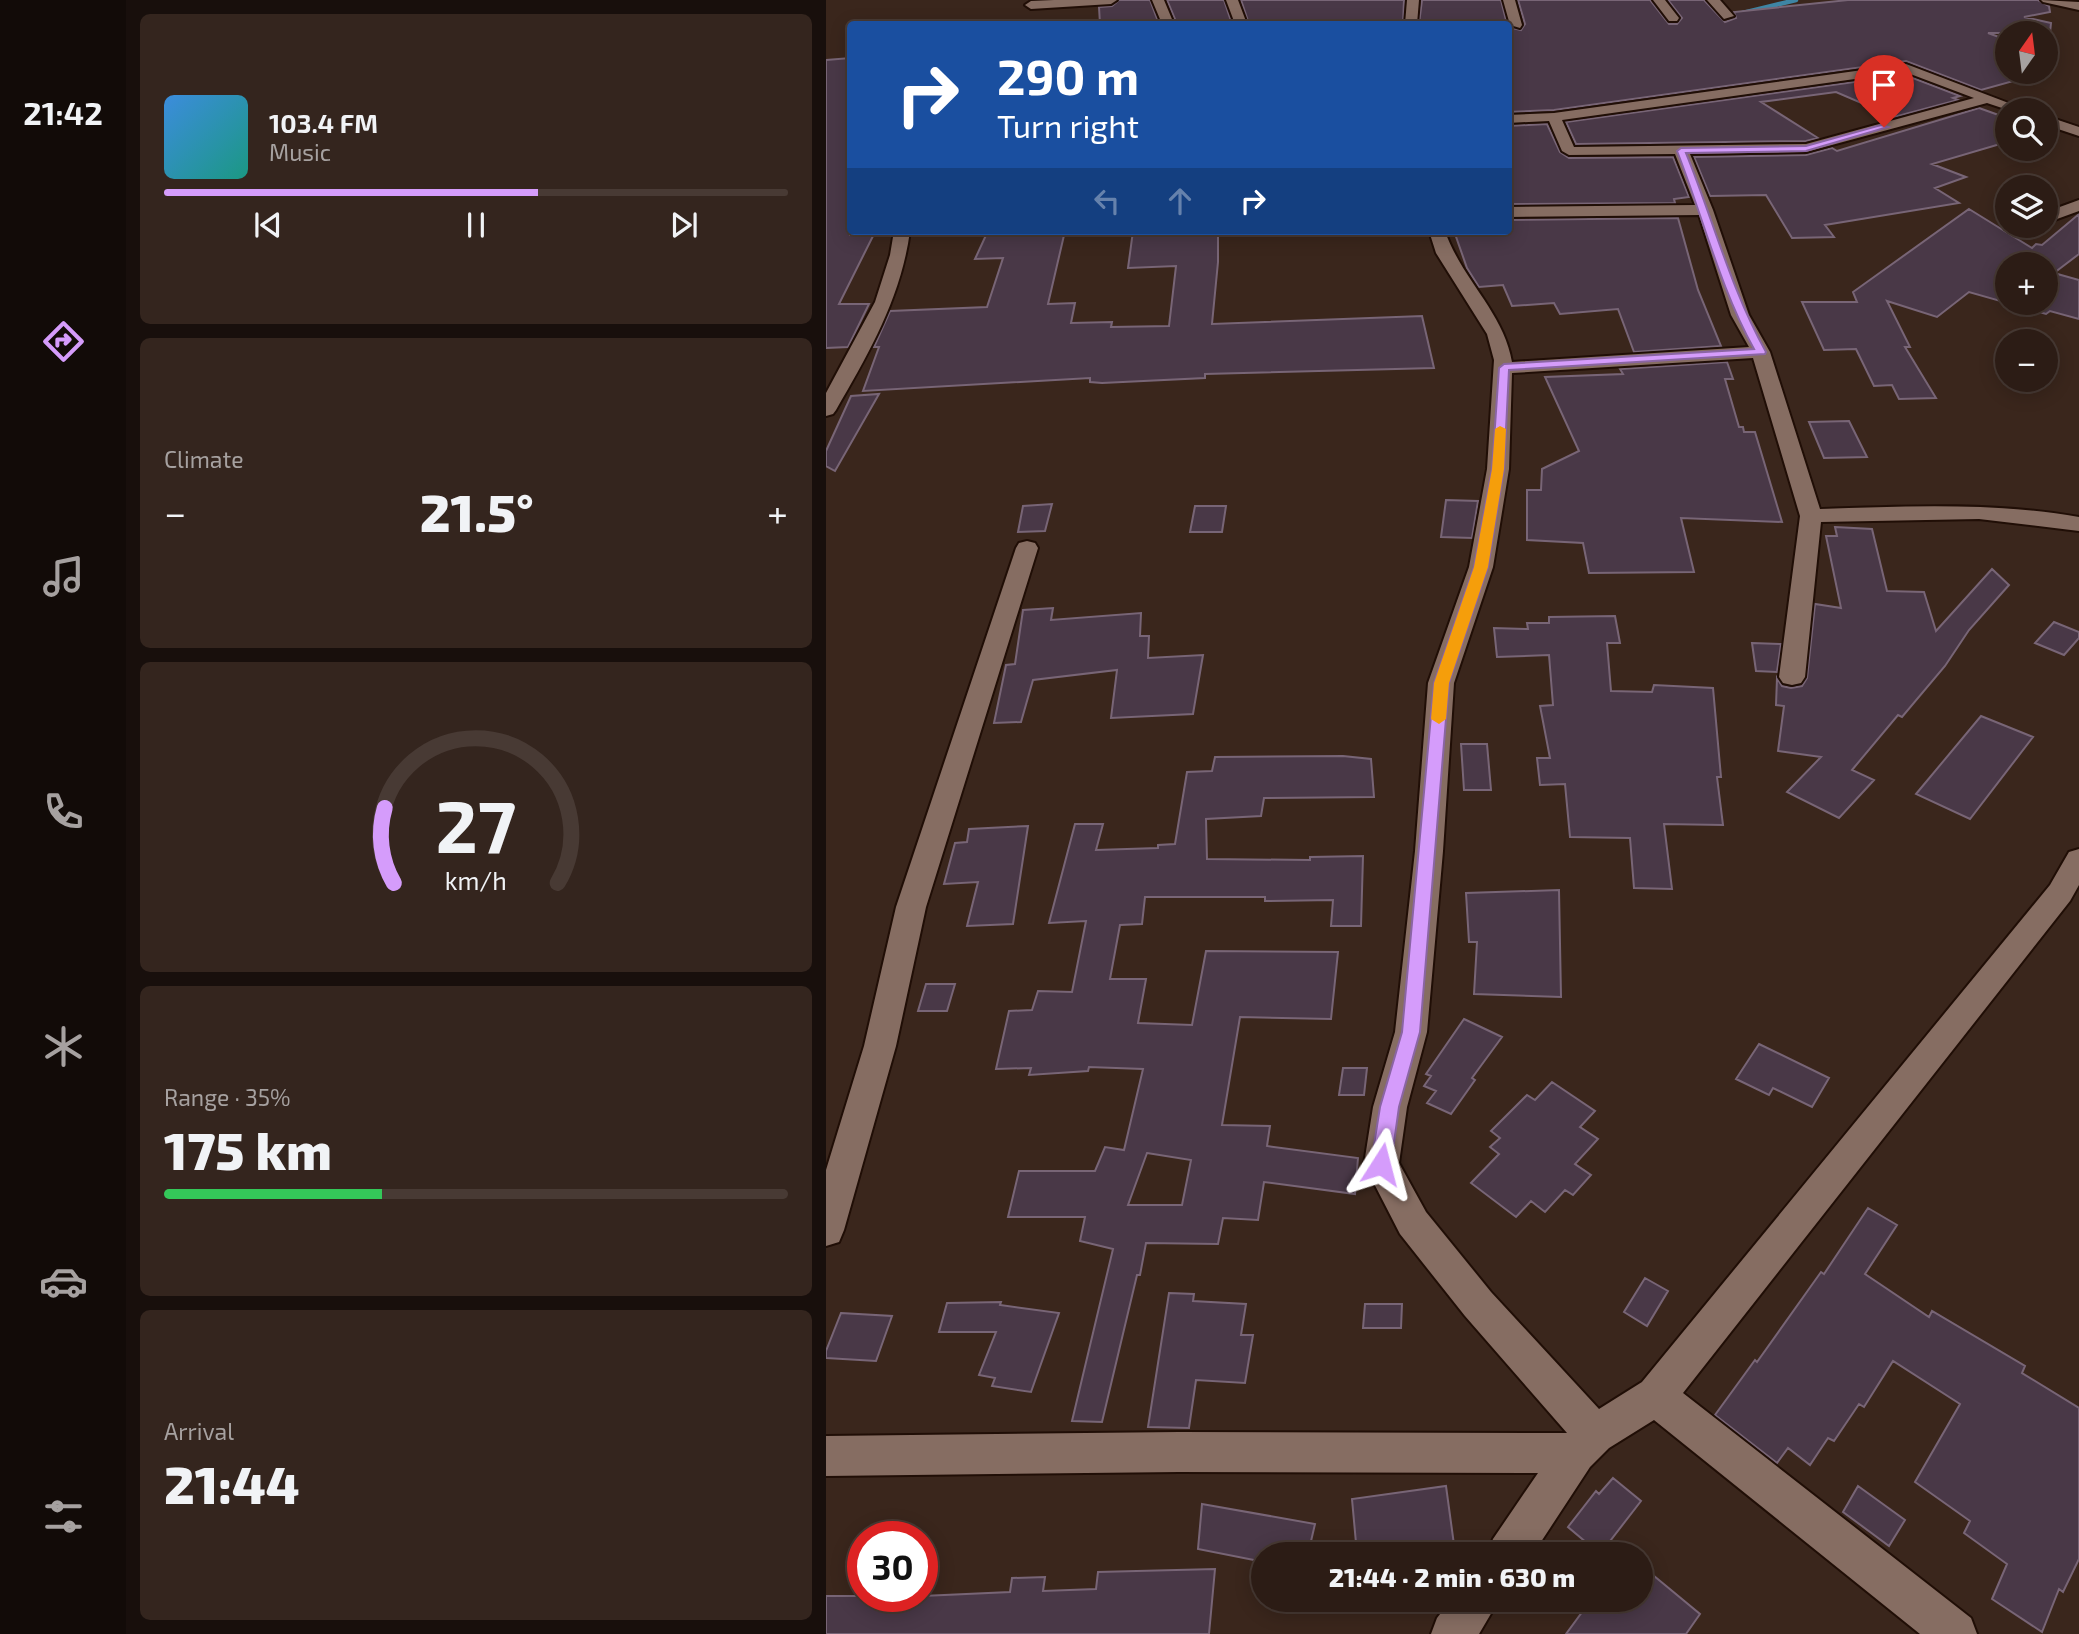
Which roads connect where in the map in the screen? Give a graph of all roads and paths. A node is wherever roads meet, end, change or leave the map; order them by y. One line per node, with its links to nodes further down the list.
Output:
1 (1111, 0): 10 (street)
2 (1158, 0): 13 (street)
3 (1232, 0): 14 (street)
4 (1413, 0): 15 (street)
5 (1508, 0): 16 (street)
6 (1659, 0): 12 (street)
7 (1713, 0): 11 (street)
8 (2047, 0): 9 (street)
9 (2079, 6)
10 (1031, 7)
11 (1728, 16)
12 (1673, 18)
13 (1167, 21)
14 (1240, 21)
15 (1411, 21)
16 (1516, 25)
17 (1988, 99): 18 (street); 19 (street); 23 (street)
18 (1995, 101)
19 (1554, 117): 20 (street); 23 (street)
20 (1512, 119)
21 (2058, 124): 22 (street)
22 (2079, 132)
23 (1681, 151): 25 (street)
24 (2079, 205): 27 (street)
25 (1705, 210): 26 (street); 30 (street)
26 (1512, 212)
27 (2058, 213)
28 (902, 235): 32 (street)
29 (1438, 235): 31 (street)
30 (1761, 352): 31 (street); 33 (street)
31 (1504, 368): 41 (street)
32 (826, 410)
33 (1811, 516): 34 (street); 36 (street)
34 (2079, 524)
35 (1027, 548): 39 (street)
36 (1792, 677)
37 (2079, 859): 38 (street)
38 (2069, 897): 40 (street)
39 (826, 1230)
40 (1656, 1396): 41 (street); 46 (street)
41 (1586, 1444): 42 (street); 43 (street)
42 (826, 1456)
43 (1517, 1542)
44 (1469, 1612): 45 (street)
45 (1453, 1634)
46 (1955, 1634)

